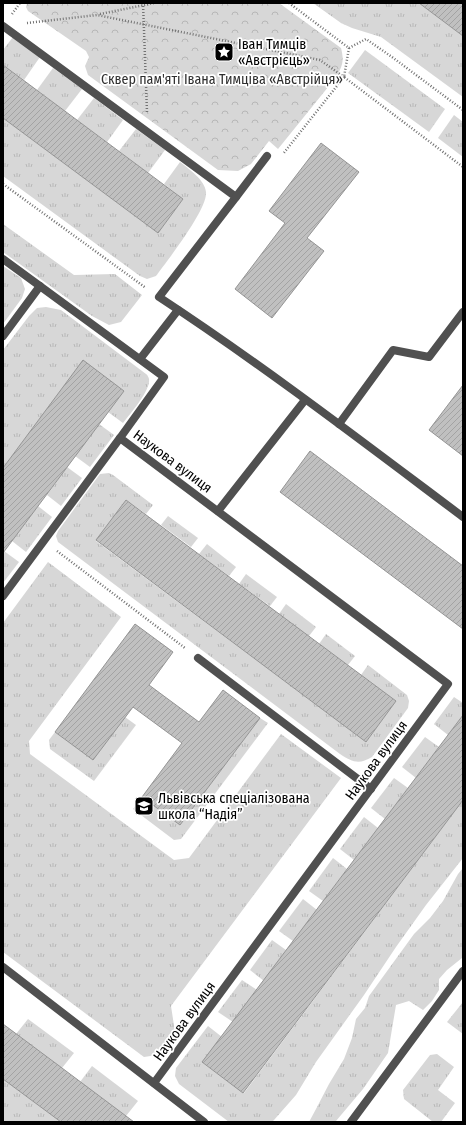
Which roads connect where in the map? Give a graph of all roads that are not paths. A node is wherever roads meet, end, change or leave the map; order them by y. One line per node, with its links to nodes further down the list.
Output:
1 (3, 26): 3 (lane)
2 (268, 156): 3 (lane)
3 (236, 197): 6 (lane)
4 (3, 259): 5 (lane, Наукова вулиця)
5 (40, 286): 8 (lane); 9 (lane, Наукова вулиця)
6 (178, 310): 9 (lane); 10 (lane)
7 (463, 312): 11 (lane)
8 (3, 336)
9 (140, 360): 12 (lane, Наукова вулиця)
10 (305, 400): 11 (lane); 13 (lane, Наукова вулиця)
11 (339, 424): 14 (lane)
12 (120, 438): 13 (lane, Наукова вулиця); 15 (lane)
13 (218, 511): 17 (lane, Наукова вулиця)
14 (463, 517)
15 (3, 596)
16 (198, 658): 17 (lane)
17 (371, 789): 20 (lane, Наукова вулиця)
18 (3, 967): 20 (lane)
19 (463, 971): 22 (lane)
20 (154, 1083): 21 (lane)
21 (204, 1122)
22 (351, 1122)

